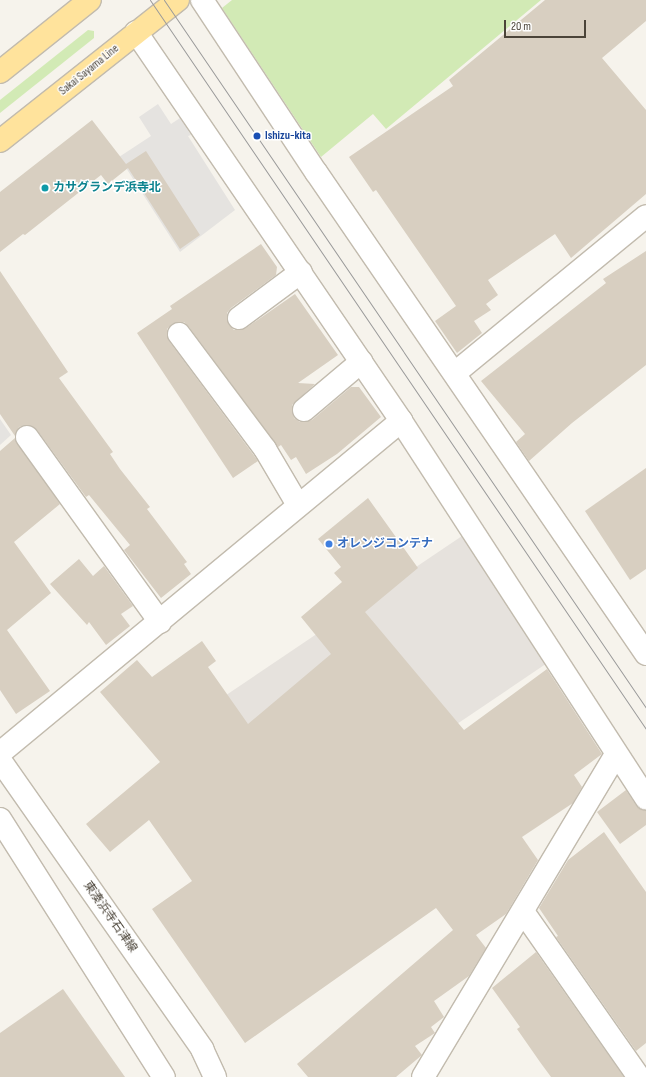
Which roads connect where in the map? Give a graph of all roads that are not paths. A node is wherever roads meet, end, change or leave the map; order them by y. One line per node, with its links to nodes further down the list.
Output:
1 (90, 0): 5 (main road)
2 (178, 0): 4 (main road, Sakai Sayama Line)
3 (202, 0): 12 (street)
4 (136, 32): 6 (main road, Sakai Sayama Line); 8 (street)
5 (0, 72)
6 (0, 141)
7 (646, 216): 12 (street)
8 (301, 272): 9 (street); 11 (street)
9 (239, 318)
10 (179, 334): 16 (street)
11 (362, 362): 13 (street); 14 (street)
12 (455, 374): 18 (street)
13 (304, 410)
14 (402, 421): 16 (street); 20 (street)
15 (27, 437): 17 (street)
16 (298, 505): 17 (street)
17 (160, 622): 19 (street)
18 (646, 654)
19 (0, 753)
20 (616, 755): 22 (street); 24 (street)
21 (0, 760): 28 (street, 東湊浜寺石津線)
22 (646, 798)
23 (0, 819): 27 (street)
24 (524, 913): 25 (street); 26 (street)
25 (639, 1066)
26 (429, 1074)
27 (164, 1077)
28 (215, 1077)

